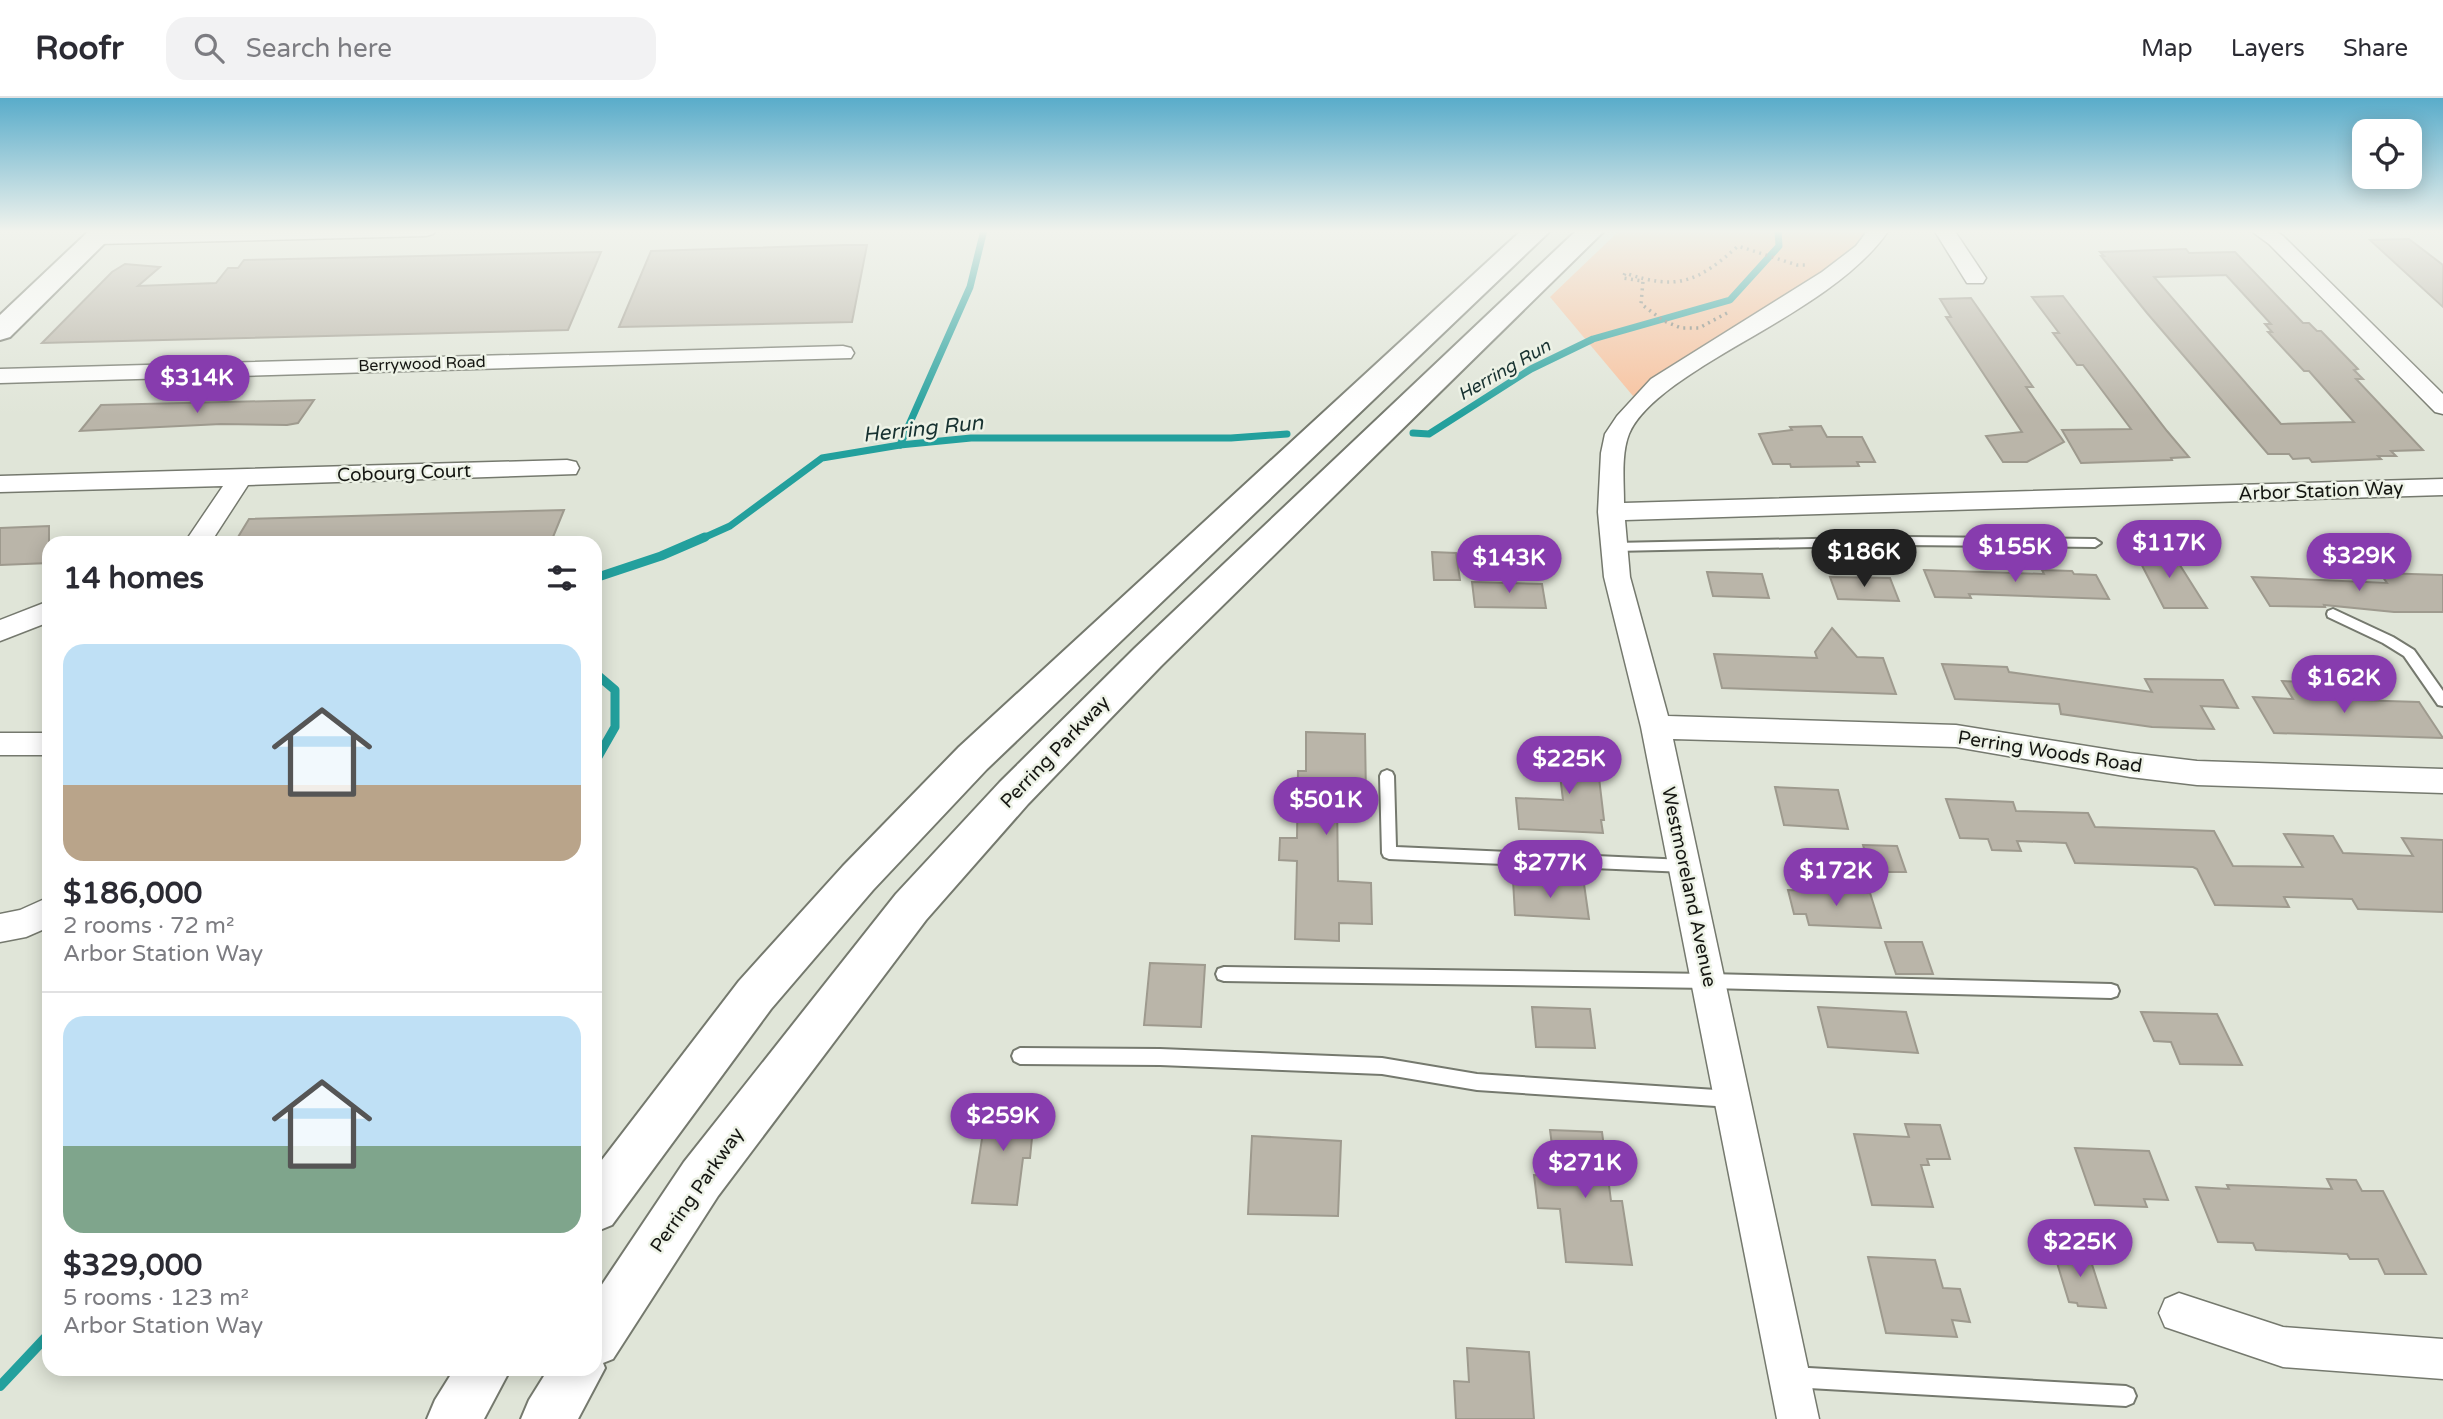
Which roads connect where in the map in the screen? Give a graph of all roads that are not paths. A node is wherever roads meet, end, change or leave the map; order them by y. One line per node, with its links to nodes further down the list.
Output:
1 (41, 292): 6 (main road)
2 (1472, 292): 35 (main road)
3 (1528, 292): 37 (main road, Perring Parkway)
4 (1806, 292): 14 (street, Westmoreland Avenue)
5 (2328, 292): 9 (street)
6 (0, 331)
7 (843, 352): 8 (street, Berrywood Road)
8 (0, 376)
9 (2443, 407)
10 (567, 468): 11 (street, Cobourg Court)
11 (241, 477): 12 (street, Cobourg Court); 15 (street)
12 (0, 484)
13 (2443, 487): 14 (street, Arbor Station Way)
14 (1611, 512): 17 (street, Westmoreland Avenue)
15 (202, 536)
16 (2095, 543): 17 (lane)
17 (1614, 547): 22 (street, Westmoreland Avenue)
18 (42, 614): 20 (street)
19 (2333, 614): 21 (lane)
20 (0, 631)
21 (2443, 701)
22 (1656, 727): 26 (street, Perring Woods Road); 27 (street, Westmoreland Avenue)
23 (0, 744): 24 (street)
24 (42, 744)
25 (1387, 776): 27 (lane)
26 (2443, 781)
27 (1685, 866): 31 (street, Westmoreland Avenue)
28 (42, 915): 29 (street)
29 (0, 929)
30 (1224, 974): 31 (lane)
31 (1709, 981): 32 (lane); 34 (street, Westmoreland Avenue)
32 (2111, 991)
33 (1020, 1056): 34 (lane)
34 (1733, 1099): 41 (street, Westmoreland Avenue)
35 (602, 1200)
36 (2179, 1313): 38 (street)
37 (602, 1330)
38 (2443, 1359)
39 (480, 1376): 43 (main road)
40 (574, 1376): 44 (main road)
41 (1790, 1377): 42 (lane); 45 (street, Westmoreland Avenue)
42 (2126, 1396)
43 (454, 1419)
44 (548, 1419)
45 (1798, 1419)

